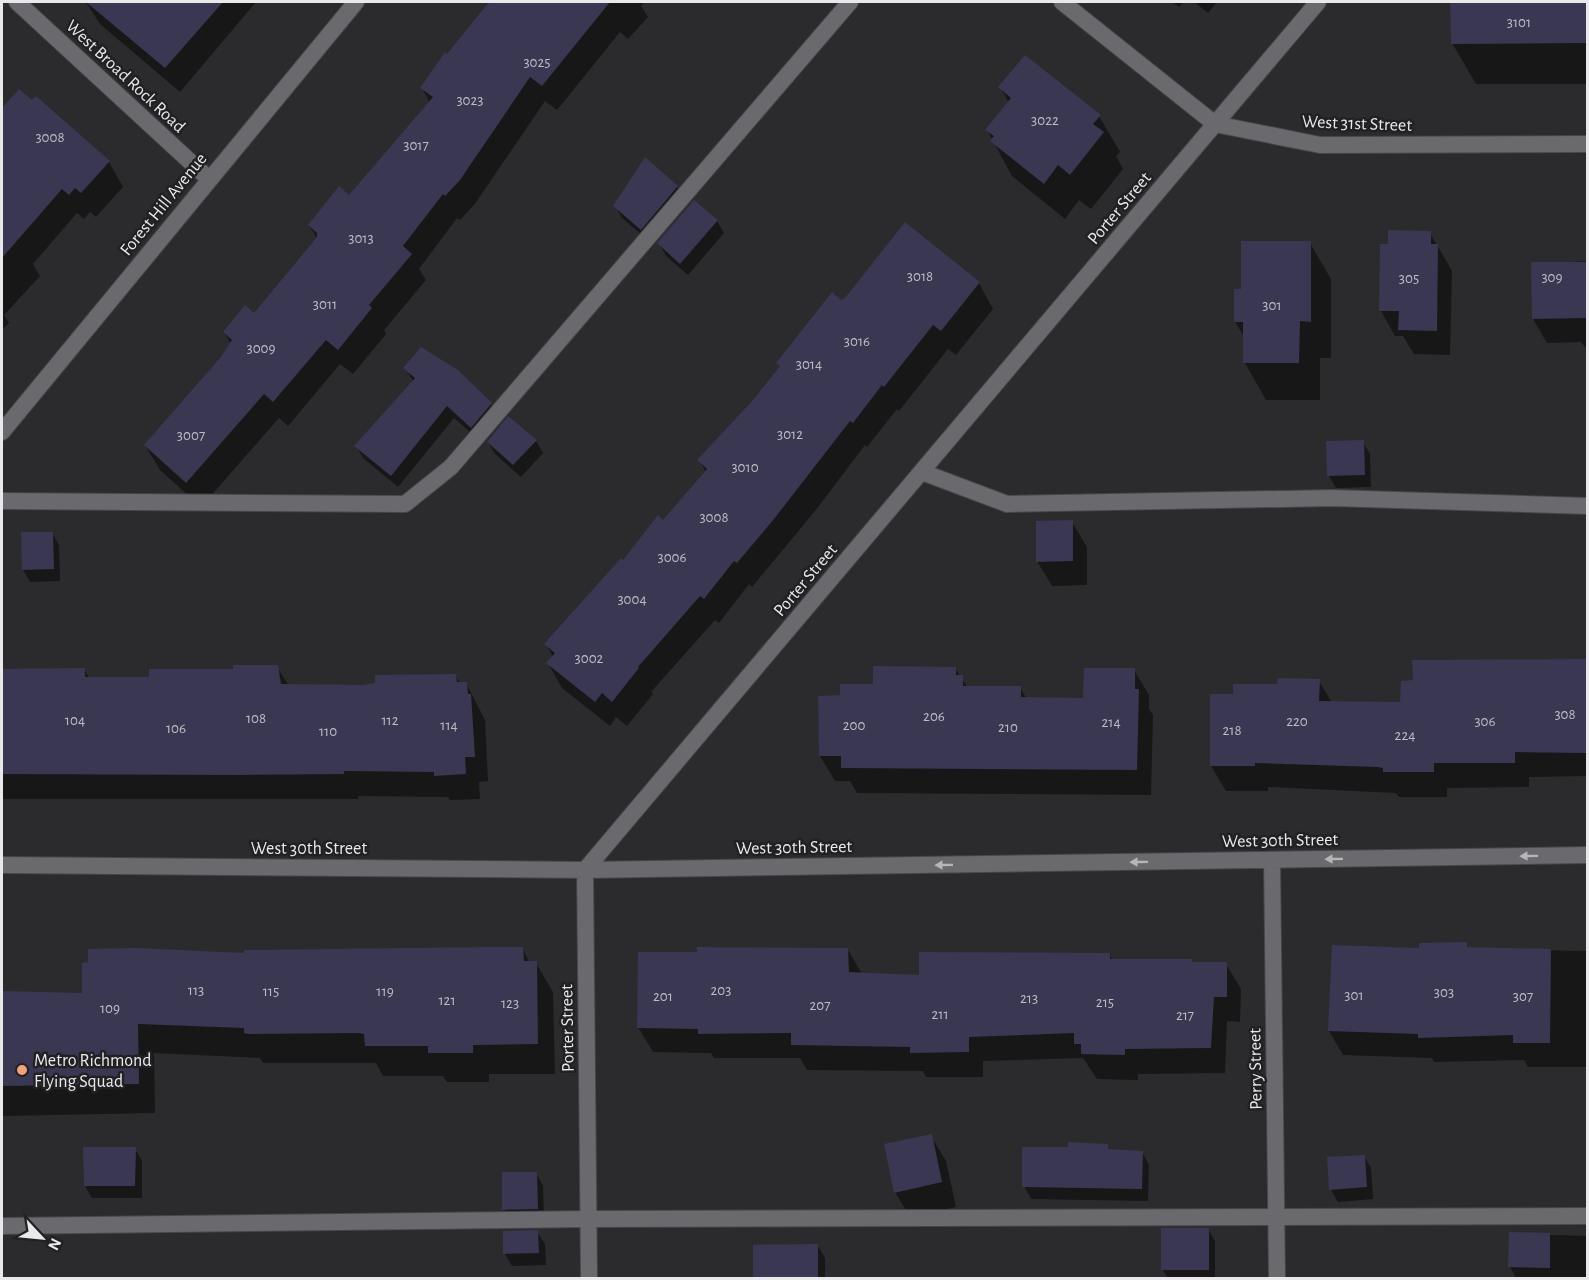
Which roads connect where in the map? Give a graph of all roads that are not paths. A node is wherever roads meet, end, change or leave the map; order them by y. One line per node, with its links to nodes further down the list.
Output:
1 (17, 2): 8 (street, West Broad Rock Road)
2 (356, 2): 8 (street, Forest Hill Avenue)
3 (850, 2): 11 (street)
4 (1062, 2): 6 (street, West 31st Street)
5 (1318, 2): 6 (street, Porter Street)
6 (1215, 124): 7 (street, West 31st Street); 10 (street, Porter Street)
7 (1587, 144)
8 (209, 179): 9 (street, Forest Hill Avenue)
9 (2, 432)
10 (922, 472): 12 (street); 16 (street, Porter Street)
11 (2, 501)
12 (1587, 507)
13 (1587, 855): 14 (street, West 30th Street, one-way to 14)
14 (1272, 860): 16 (street, West 30th Street, one-way to 16); 18 (street, Perry Street)
15 (2, 865): 16 (street, West 30th Street)
16 (585, 870): 19 (street, Porter Street)
17 (1587, 1216): 18 (street)
18 (1277, 1218): 19 (street); 22 (street, Perry Street)
19 (588, 1219): 20 (street); 21 (street, Porter Street)
20 (2, 1226)
21 (589, 1278)
22 (1277, 1278)

